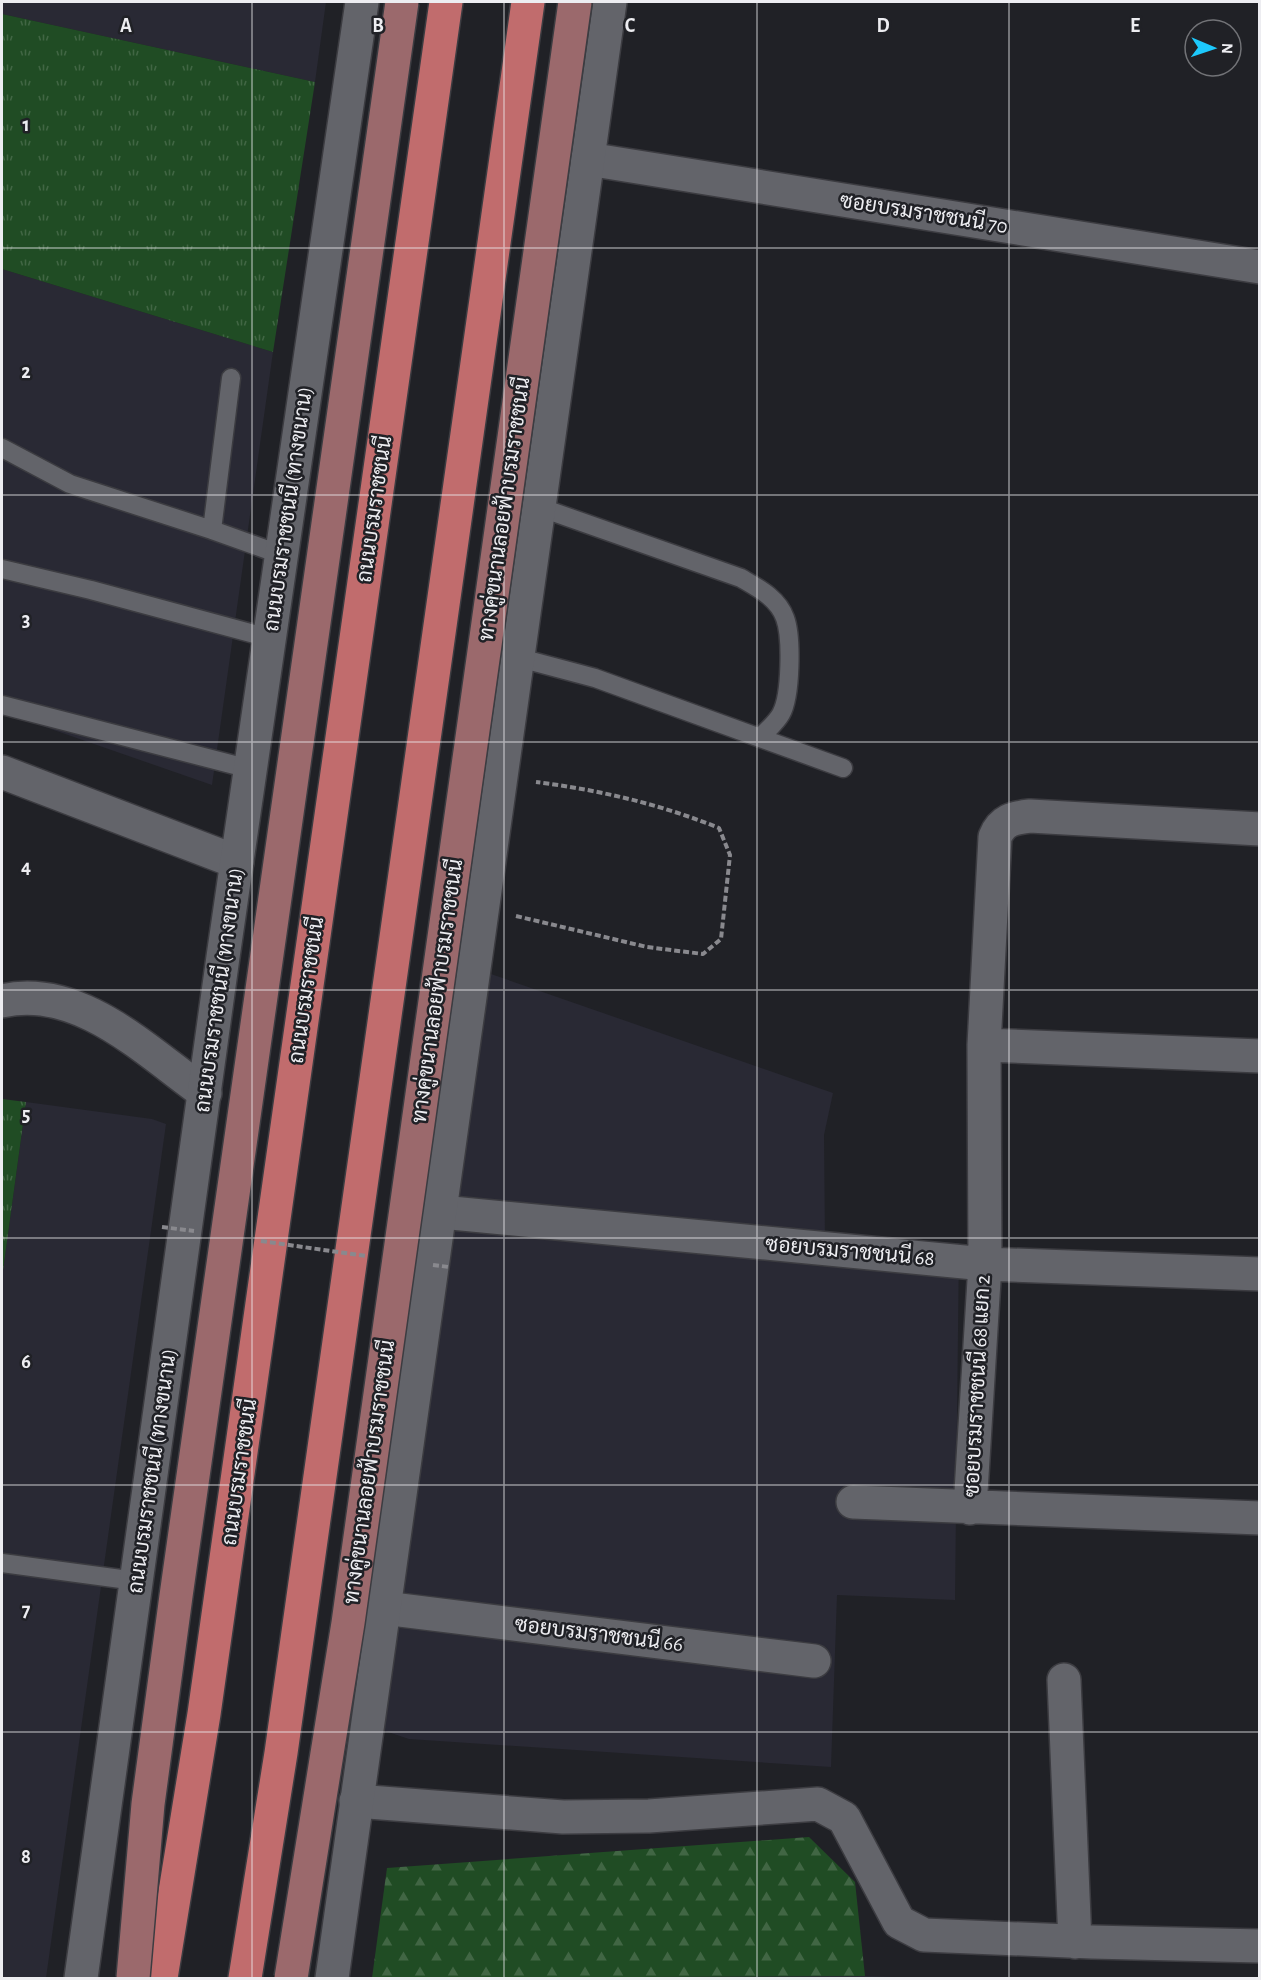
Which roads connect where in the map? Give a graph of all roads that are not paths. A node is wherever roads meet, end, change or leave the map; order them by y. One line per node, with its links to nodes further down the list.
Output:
1 (362, 2): 13 (street, ถนนบรมราชชนนี (ทางขนาน))
2 (402, 2): 43 (main road, bridge)
3 (446, 2): 44 (highway, ถนนบรมราชชนนี)
4 (528, 2): 45 (highway)
5 (575, 2): 46 (main road, ทางคู่ขนานลอยฟ้าบรมราชชนนี, bridge)
6 (610, 2): 7 (street)
7 (588, 159): 8 (street, ซอยบรมราชชนนี 70); 11 (street)
8 (1260, 267)
9 (231, 378): 12 (lane)
10 (2, 448): 12 (lane)
11 (539, 507): 16 (street); 18 (lane)
12 (212, 530): 13 (lane)
13 (282, 555): 15 (street, ถนนบรมราชชนนี (ทางขนาน))
14 (2, 569): 15 (lane)
15 (269, 638): 20 (street, ถนนบรมราชชนนี (ทางขนาน))
16 (516, 657): 18 (lane); 28 (street)
17 (2, 705): 20 (lane)
18 (760, 738): 19 (lane)
19 (843, 768)
20 (250, 769): 23 (street, ถนนบรมราชชนนี (ทางขนาน))
21 (2, 772): 23 (street)
22 (1260, 829): 25 (street, ซอยบรมราชชนนี 68 แยก 2)
23 (237, 862): 27 (street, ถนนบรมราชชนนี (ทางขนาน))
24 (2, 1001): 27 (street)
25 (984, 1045): 26 (street); 29 (street, ซอยบรมราชชนนี 68 แยก 2)
26 (1260, 1056)
27 (205, 1093): 35 (street, ถนนบรมราชชนนี (ทางขนาน))
28 (441, 1212): 29 (street, ซอยบรมราชชนนี 68); 36 (street)
29 (985, 1264): 30 (street, ซอยบรมราชชนนี 68); 32 (street, ซอยบรมราชชนนี 68 แยก 2)
30 (1260, 1274)
31 (853, 1502): 32 (street)
32 (970, 1508): 33 (street)
33 (1260, 1518)
34 (2, 1563): 35 (lane)
35 (136, 1581): 42 (street, ถนนบรมราชชนนี (ทางขนาน))
36 (384, 1608): 37 (street, ซอยบรมราชชนนี 66); 39 (street)
37 (814, 1661)
38 (1064, 1680): 40 (street)
39 (356, 1801): 40 (street); 47 (street)
40 (1075, 1942): 41 (street)
41 (1260, 1946)
42 (81, 1978)
43 (133, 1978)
44 (161, 1978)
45 (245, 1978)
46 (291, 1978)
47 (332, 1978)

